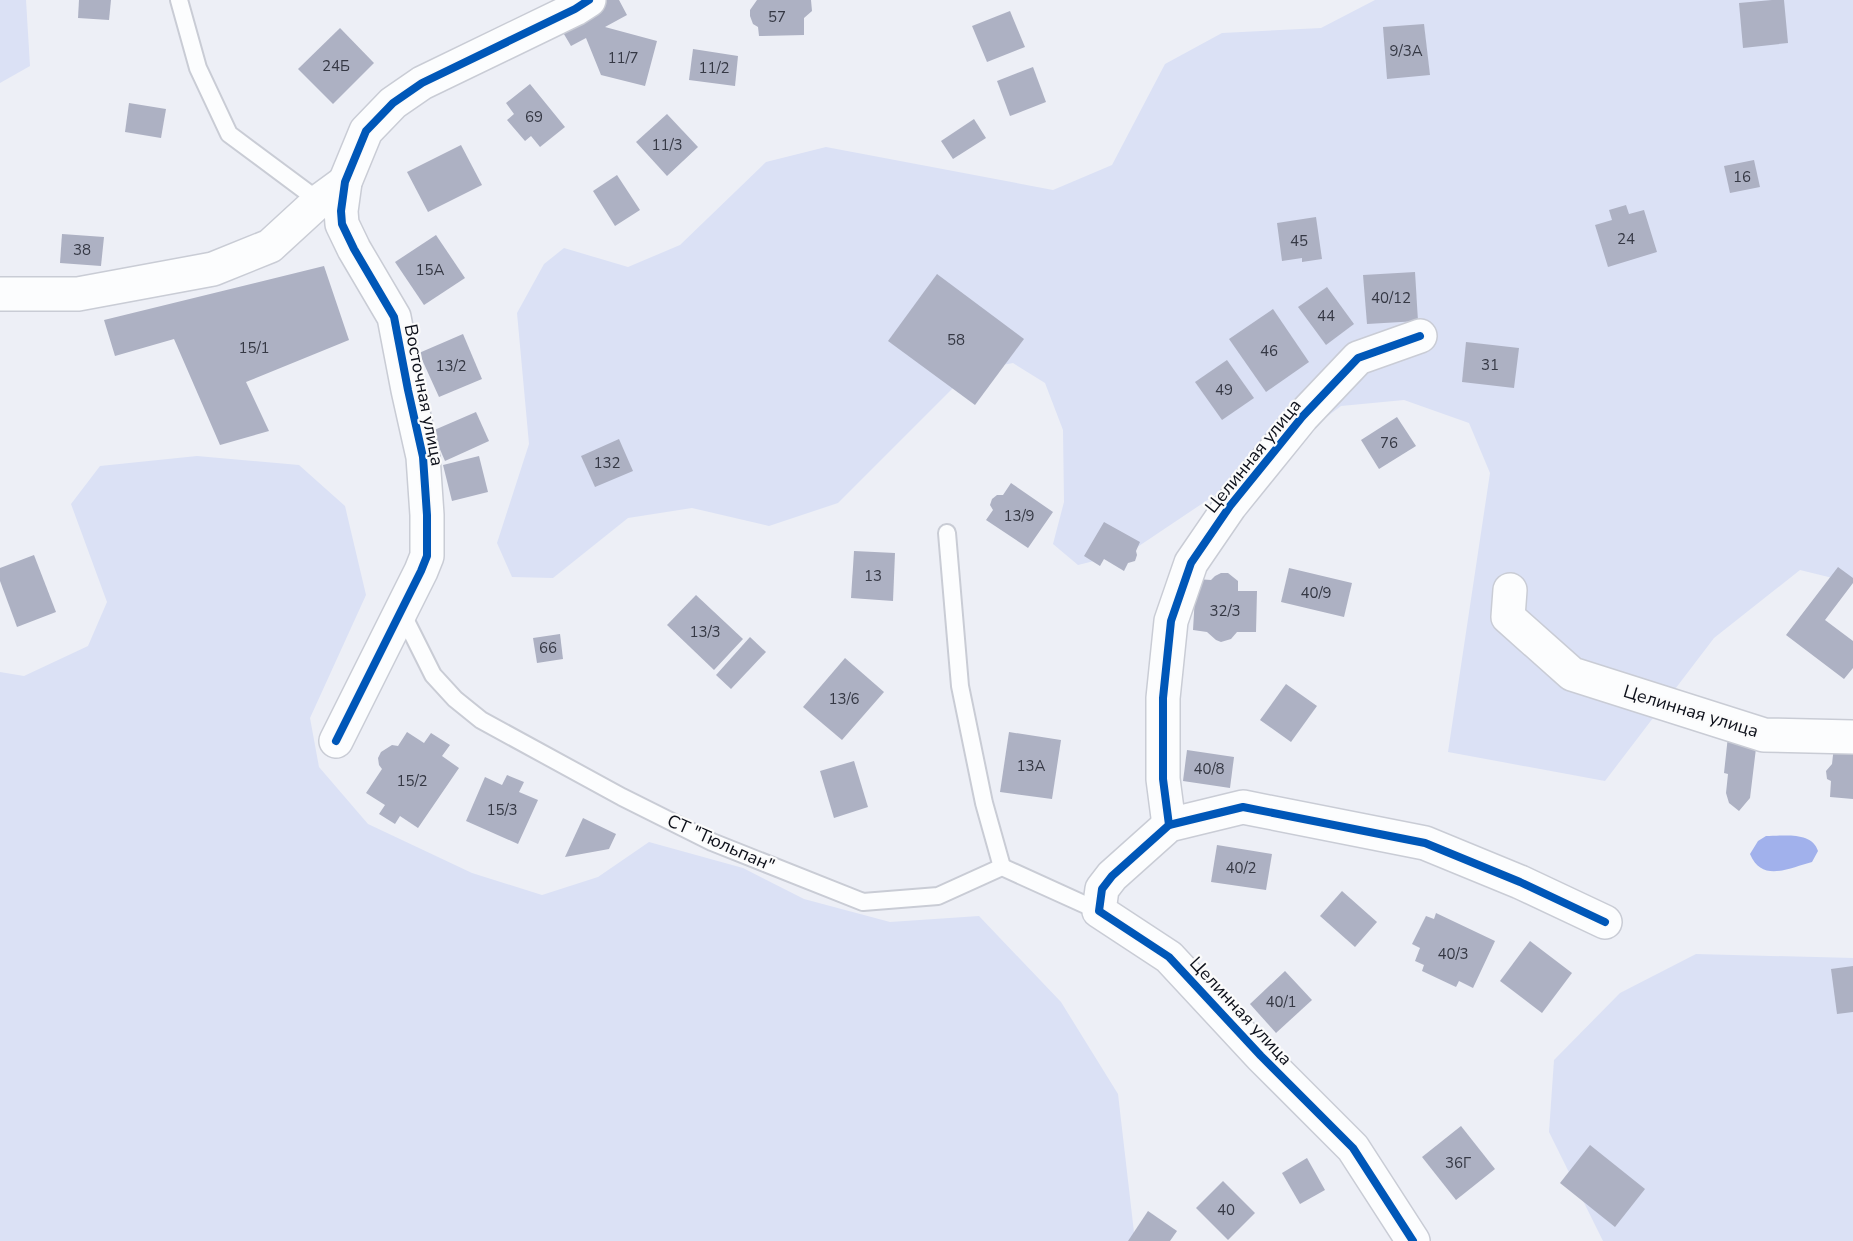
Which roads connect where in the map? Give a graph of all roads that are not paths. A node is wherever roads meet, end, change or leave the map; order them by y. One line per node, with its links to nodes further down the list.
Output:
1 (179, 0): 4 (lane)
2 (590, 0): 3 (street, Восточная улица)
3 (345, 182): 4 (street); 9 (street, Восточная улица)
4 (319, 201): 5 (street)
5 (0, 294)
6 (1420, 336): 12 (street, Целинная улица)
7 (947, 533): 13 (lane)
8 (1510, 590): 10 (street, Целинная улица)
9 (401, 611): 11 (street, Восточная улица); 13 (lane, СТ "Тюльпан")
10 (1853, 737)
11 (336, 741)
12 (1169, 825): 14 (street); 15 (street)
13 (1002, 867): 14 (lane)
14 (1099, 912): 16 (street, Целинная улица)
15 (1605, 922)
16 (1413, 1241)

